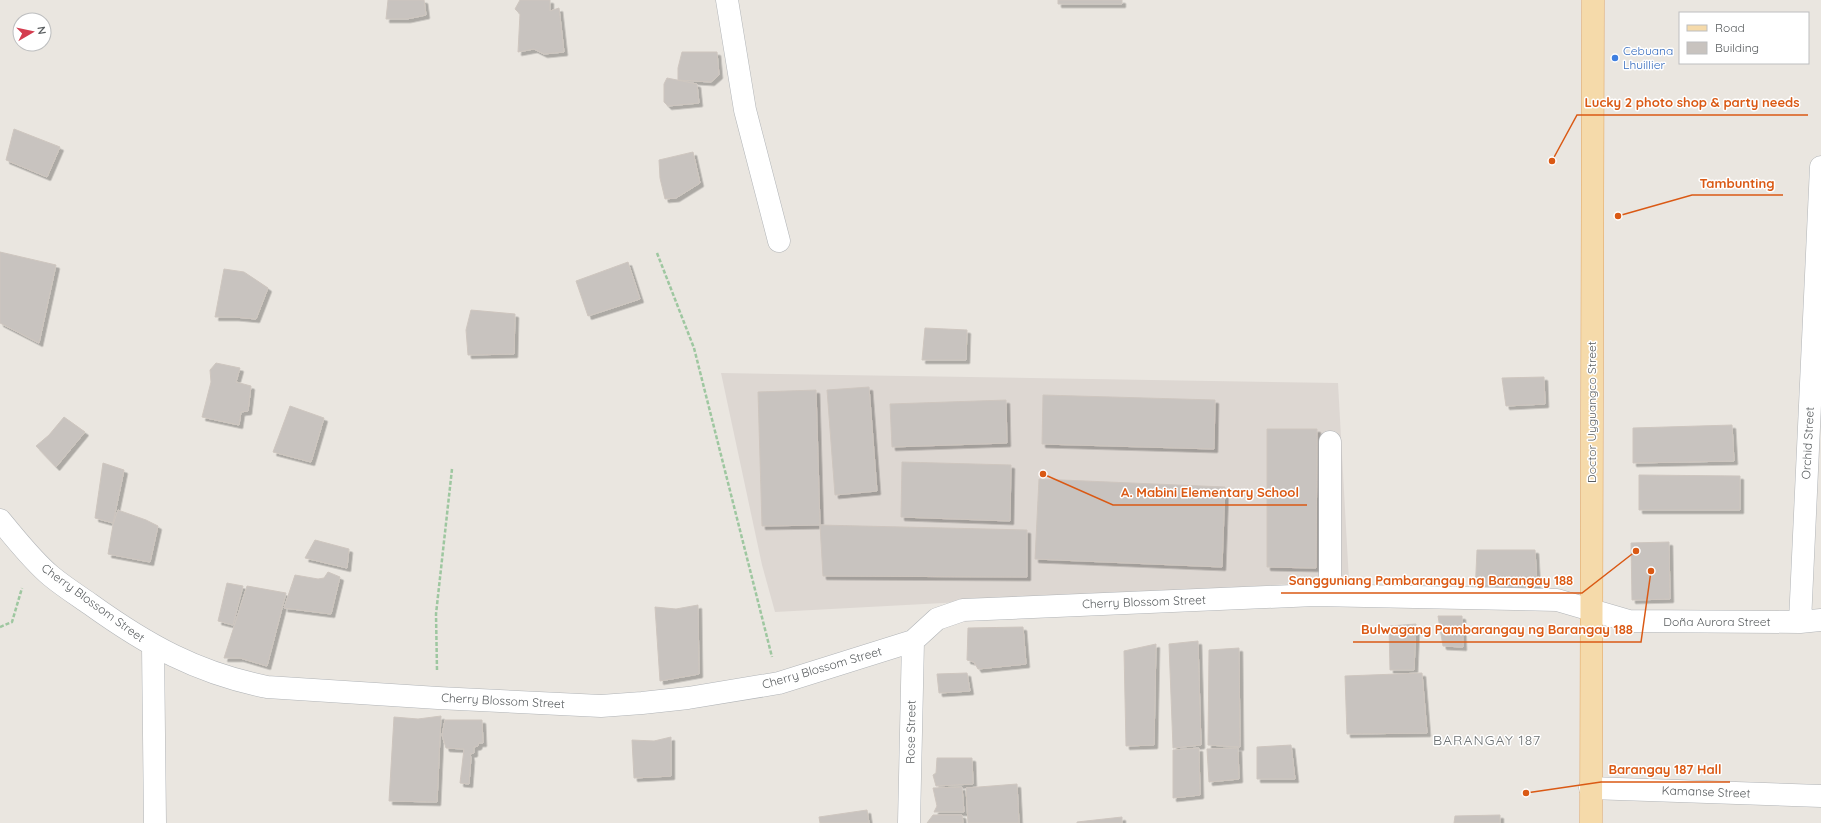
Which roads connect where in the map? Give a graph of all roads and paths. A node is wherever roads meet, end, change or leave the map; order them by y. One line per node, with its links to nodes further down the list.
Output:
1 (727, 0): 4 (street)
2 (1593, 0): 11 (main road, Doctor Uyguangco Street)
3 (1821, 167): 13 (street, Orchid Street)
4 (779, 241)
5 (657, 253): 17 (path)
6 (1330, 442): 10 (street)
7 (452, 470): 18 (path)
8 (0, 520): 9 (street, Cherry Blossom Street)
9 (31, 557): 14 (path); 16 (street, Cherry Blossom Street)
10 (1330, 595): 11 (street, Cherry Blossom Street); 15 (street, Cherry Blossom Street)
11 (1591, 610): 13 (street, Doña Aurora Street); 19 (main road, Doctor Uyguangco Street)
12 (1821, 620): 13 (street, Doña Aurora Street)
13 (1800, 622)
14 (0, 628)
15 (913, 641): 17 (street, Cherry Blossom Street); 22 (street, Rose Street)
16 (153, 646): 18 (street, Cherry Blossom Street); 21 (street)
17 (778, 682): 18 (street, Cherry Blossom Street)
18 (438, 698)
19 (1590, 788): 20 (street, Kamanse Street); 23 (main road, Doctor Uyguangco Street)
20 (1821, 796)
21 (155, 823)
22 (909, 823)
23 (1591, 823)

